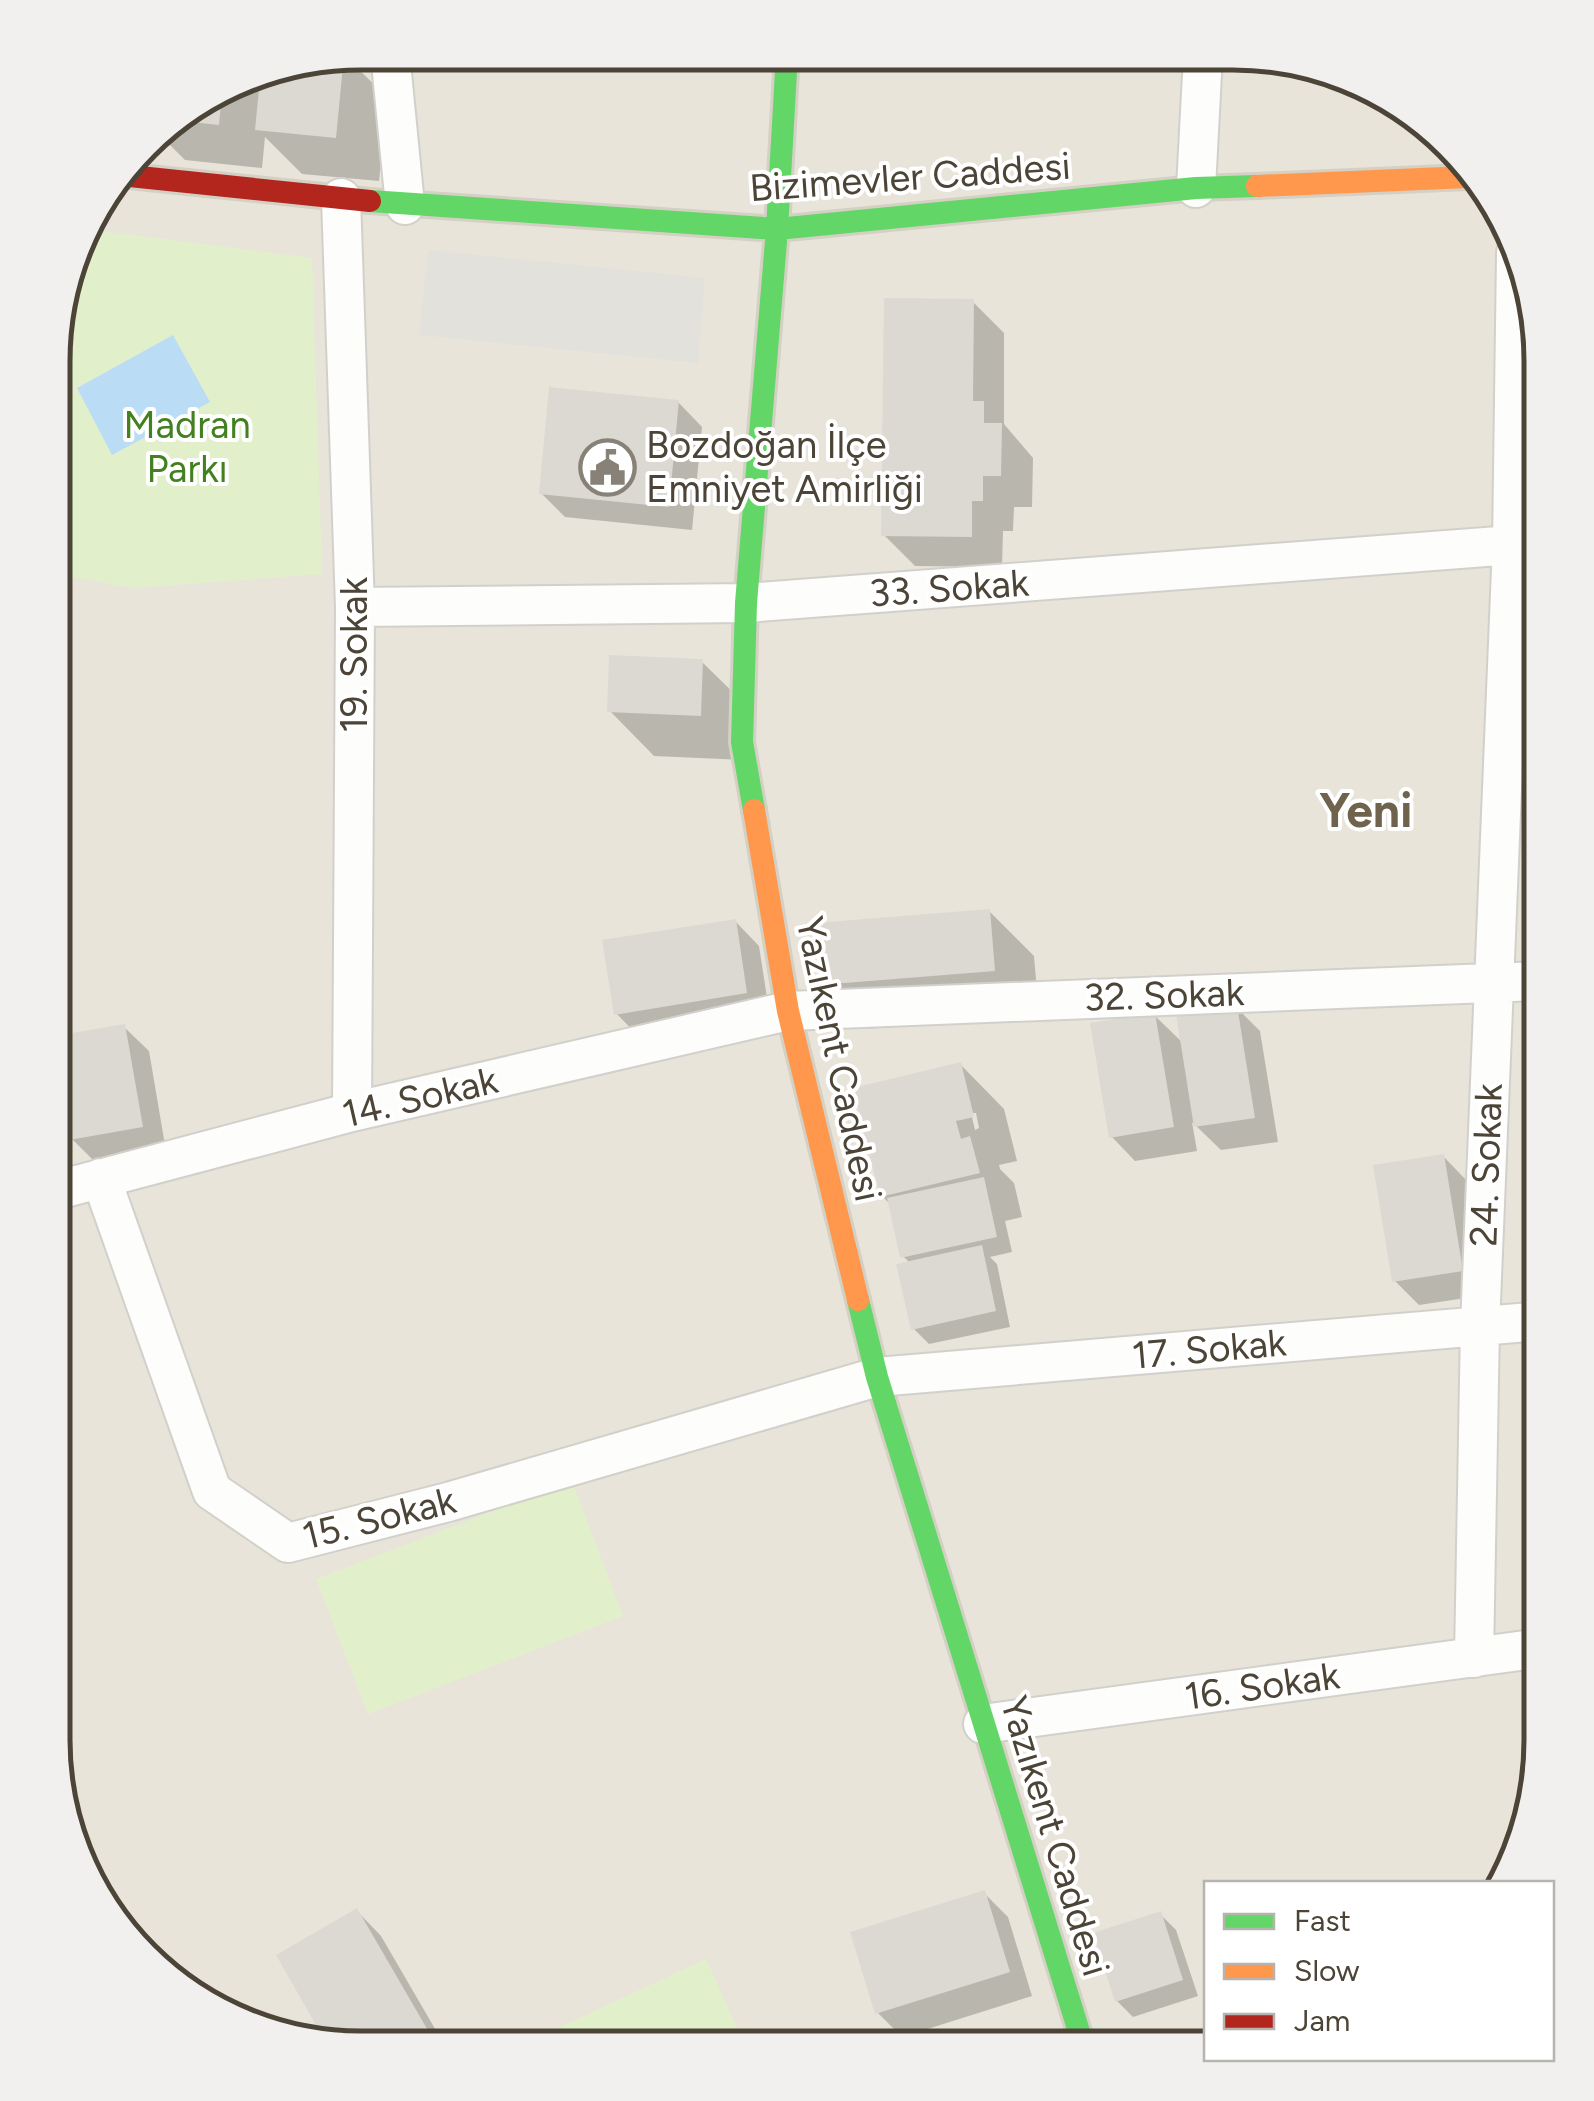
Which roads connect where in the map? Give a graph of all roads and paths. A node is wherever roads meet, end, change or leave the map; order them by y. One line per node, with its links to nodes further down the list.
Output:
1 (392, 70): 8 (street)
2 (786, 70): 9 (street, Yazıkent Caddesi)
3 (1202, 70): 6 (street)
4 (1458, 177): 6 (street, Bizimevler Caddesi)
5 (135, 178): 7 (street, Bizimevler Caddesi)
6 (1196, 188): 9 (street, Bizimevler Caddesi)
7 (341, 198): 8 (street, Bizimevler Caddesi); 15 (street, 19. Sokak)
8 (405, 204): 9 (street, Bizimevler Caddesi)
9 (777, 229): 14 (street, Yazıkent Caddesi)
10 (1518, 304): 11 (street, 24. Sokak)
11 (1524, 463)
12 (1524, 545): 14 (street, 33. Sokak)
13 (1524, 587): 16 (street, 24. Sokak)
14 (746, 603): 15 (street, 33. Sokak); 18 (street, Yazıkent Caddesi)
15 (355, 607): 19 (street, 19. Sokak)
16 (1494, 981): 17 (street, 32. Sokak); 18 (street, 32. Sokak); 23 (street, 24. Sokak)
17 (1524, 981)
18 (788, 1011): 19 (street, 14. Sokak); 24 (street, Yazıkent Caddesi)
19 (352, 1112): 20 (street, 14. Sokak)
20 (101, 1178): 21 (street, 14. Sokak); 24 (street, 15. Sokak)
21 (70, 1186)
22 (1523, 1322): 23 (street, 17. Sokak)
23 (1480, 1326): 24 (street, 17. Sokak); 26 (street, 24. Sokak)
24 (877, 1377): 27 (street, Yazıkent Caddesi)
25 (1523, 1651): 26 (street, 16. Sokak)
26 (1474, 1658): 27 (street, 16. Sokak)
27 (983, 1724): 28 (street, Yazıkent Caddesi)
28 (1079, 2031)

